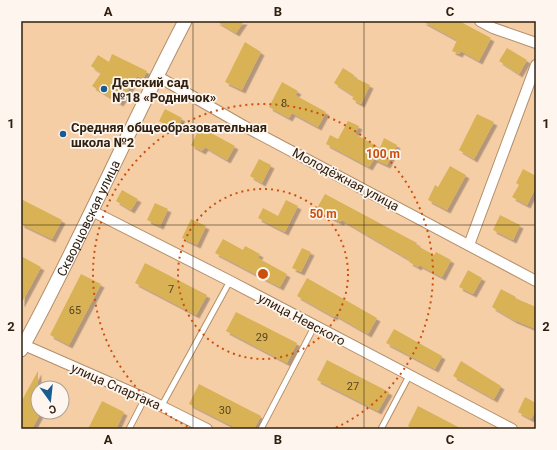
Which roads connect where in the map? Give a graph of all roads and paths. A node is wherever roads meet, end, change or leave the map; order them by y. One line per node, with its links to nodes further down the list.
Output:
1 (185, 21): 5 (street, Скворцовская улица)
2 (480, 21): 3 (street)
3 (536, 43)
4 (536, 65): 7 (street)
5 (157, 76): 6 (street, Скворцовская улица); 7 (street, Молодёжная улица)
6 (92, 211): 8 (street, улица Невского); 11 (street, Скворцовская улица)
7 (469, 245): 9 (street, Молодёжная улица)
8 (230, 281): 10 (street, улица Невского); 14 (lane)
9 (536, 281)
10 (315, 325): 12 (street, улица Невского); 17 (lane)
11 (22, 348): 13 (street, улица Спартака)
12 (409, 376): 18 (lane); 19 (street, улица Невского)
13 (145, 398): 14 (street, улица Спартака); 15 (lane)
14 (161, 407): 16 (street, улица Спартака)
15 (129, 429)
16 (207, 429)
17 (261, 429)
18 (381, 429)
19 (512, 429)

